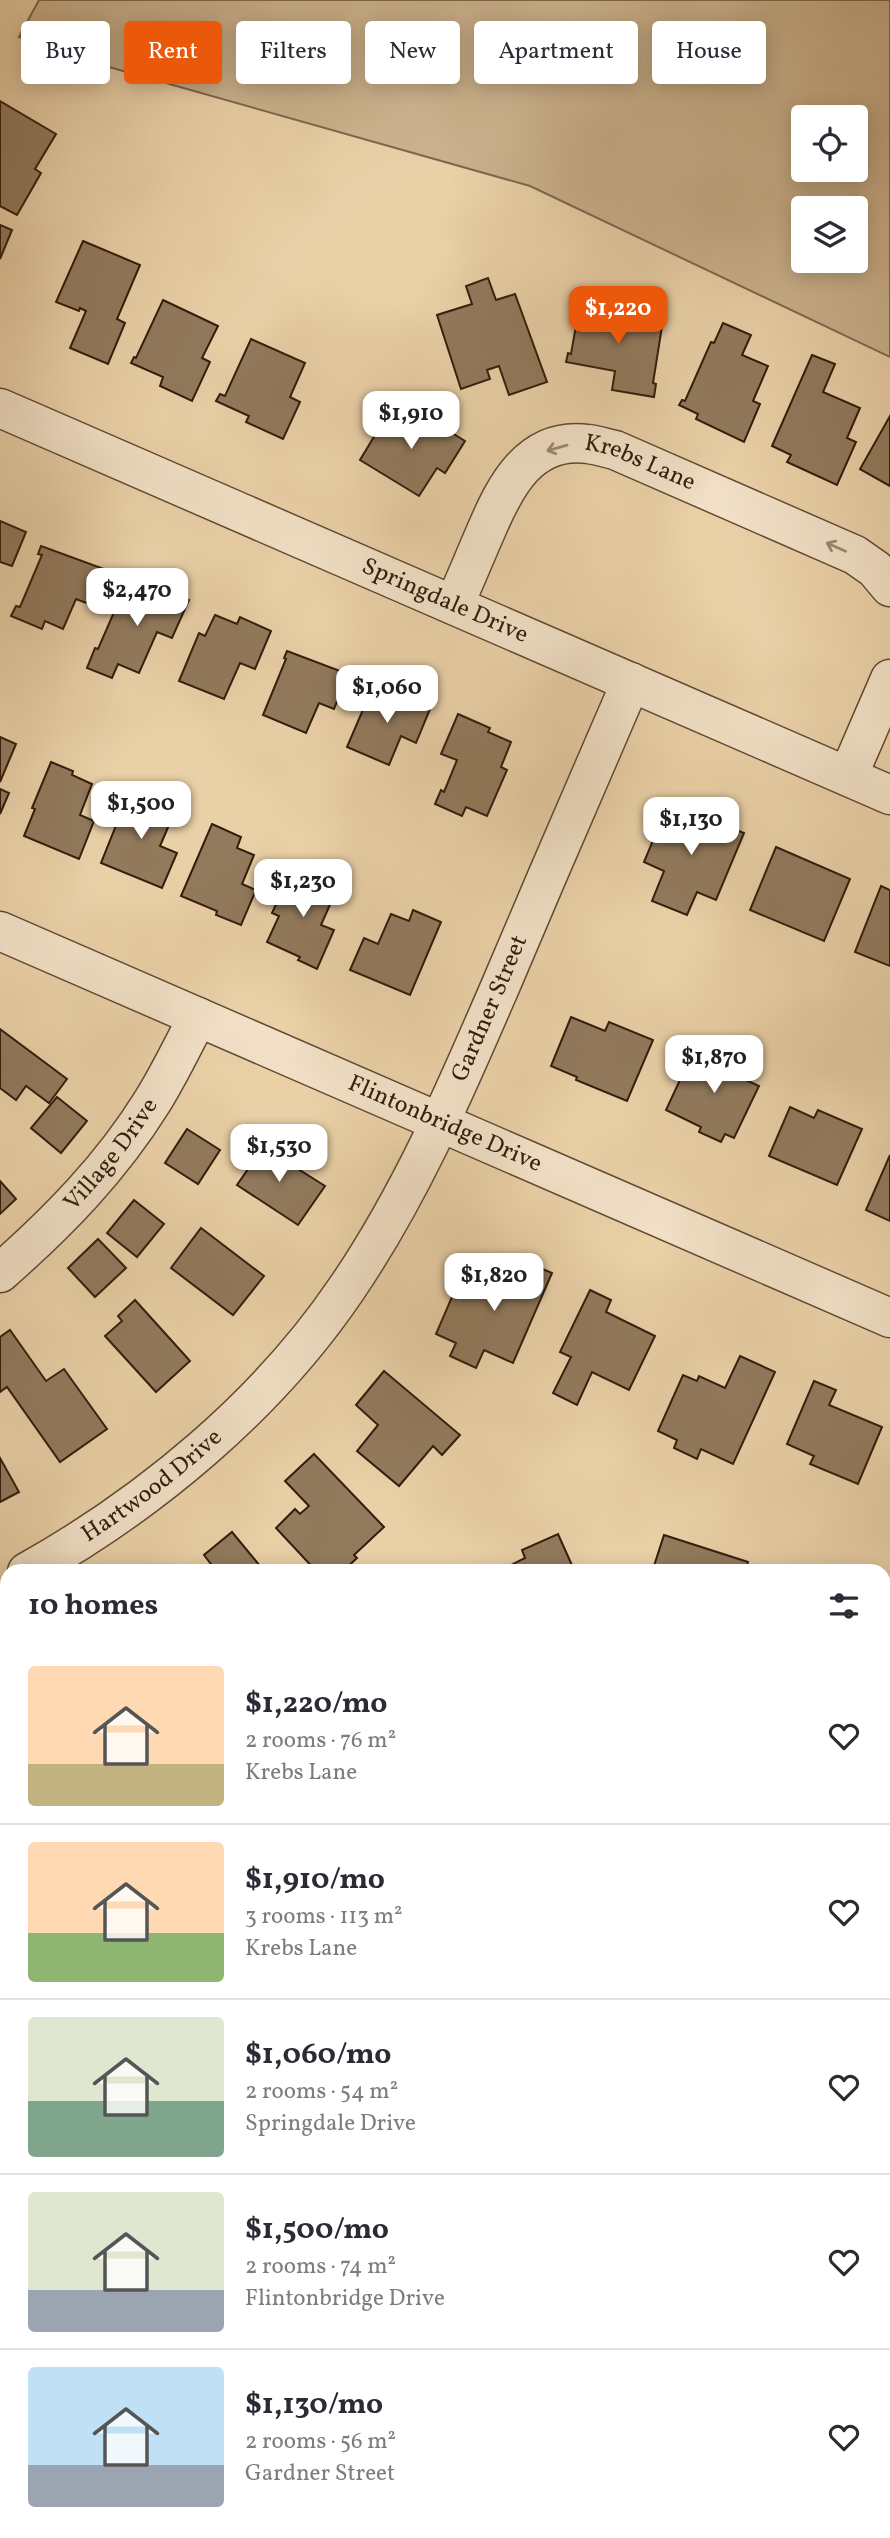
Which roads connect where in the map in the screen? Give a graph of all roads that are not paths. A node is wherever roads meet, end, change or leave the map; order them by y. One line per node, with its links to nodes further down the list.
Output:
1 (0, 408): 3 (street, Springdale Drive)
2 (890, 587): 3 (street, Krebs Lane, one-way to 3)
3 (454, 606): 5 (street, Springdale Drive)
4 (890, 679): 6 (street)
5 (631, 682): 6 (street, Springdale Drive); 10 (street, Gardner Street)
6 (848, 776): 7 (street, Springdale Drive)
7 (890, 794)
8 (0, 931): 9 (street, Flintonbridge Drive)
9 (198, 1017): 10 (street, Flintonbridge Drive); 11 (street, Village Drive)
10 (441, 1123): 12 (street, Flintonbridge Drive); 13 (street, Gardner Street)
11 (0, 1273)
12 (890, 1318)
13 (267, 1385): 14 (street, Hartwood Drive)
14 (41, 1564)

